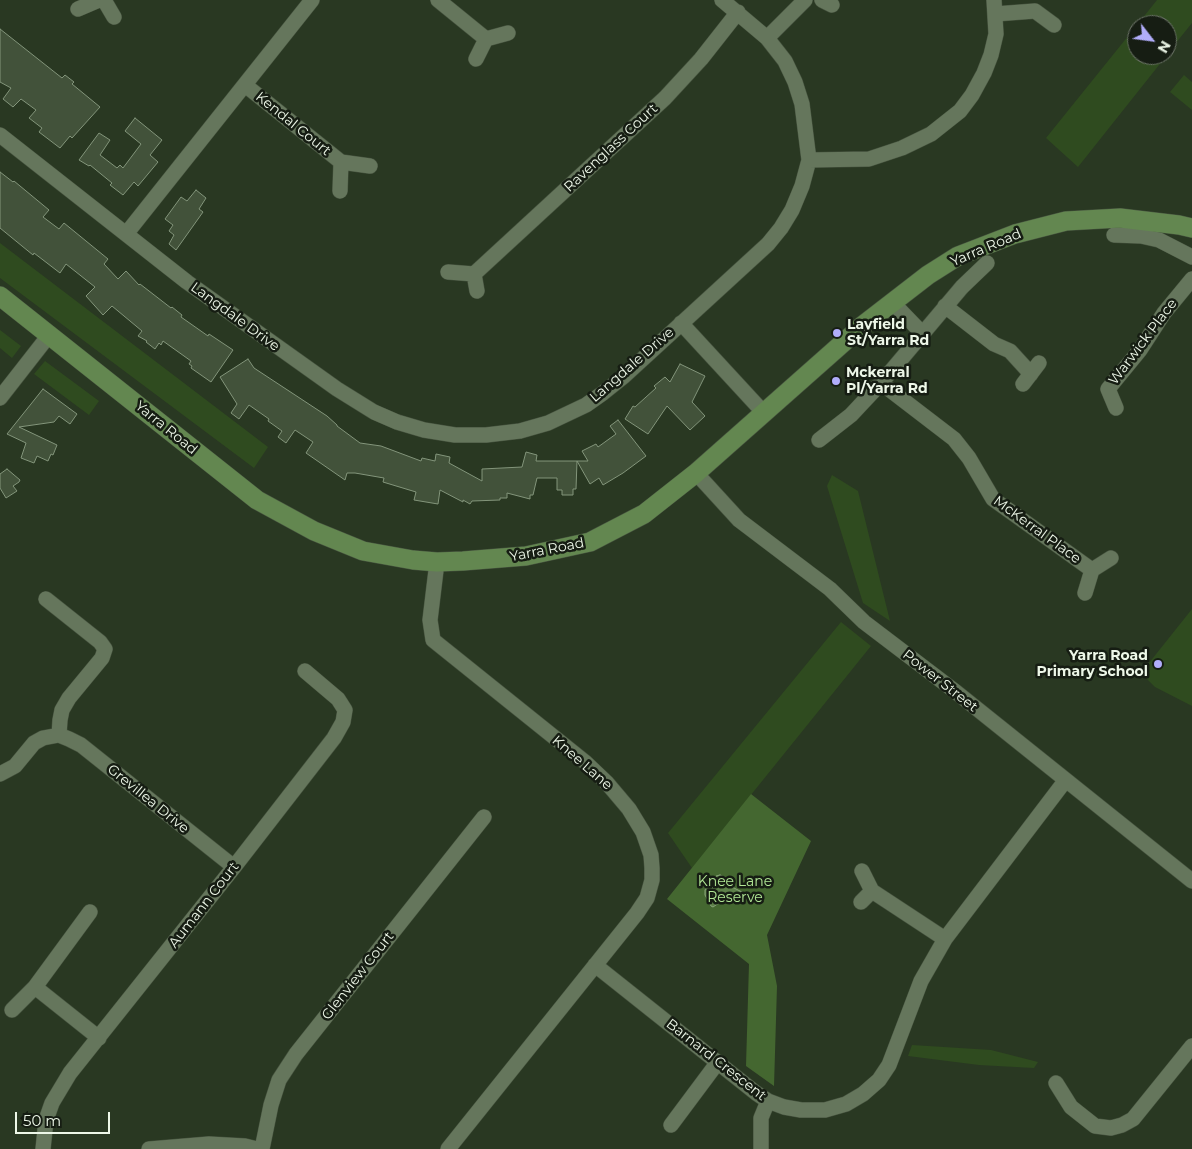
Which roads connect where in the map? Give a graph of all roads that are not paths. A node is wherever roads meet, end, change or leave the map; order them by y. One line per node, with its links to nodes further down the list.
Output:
1 (99, 0): 9 (street)
2 (104, 0): 11 (street)
3 (312, 0): 17 (street)
4 (438, 0): 15 (street)
5 (722, 0): 10 (street, Langdale Drive)
6 (806, 0): 14 (street)
7 (1039, 5): 8 (street); 12 (street)
8 (995, 7): 19 (street)
9 (78, 9)
10 (738, 12): 14 (street, Langdale Drive); 29 (street, Ravenglass Court)
11 (114, 17)
12 (1054, 25)
13 (508, 33): 15 (street)
14 (767, 38): 19 (street, Langdale Drive)
15 (486, 39): 16 (street)
16 (476, 59)
17 (245, 85): 20 (street, Kendal Court); 24 (street)
18 (0, 135): 24 (street, Langdale Drive)
19 (808, 160): 35 (street, Langdale Drive)
20 (341, 162): 21 (street, Kendal Court); 22 (street, Kendal Court)
21 (370, 166)
22 (340, 191)
23 (1192, 228): 33 (main road, Yarra Road)
24 (126, 234): 35 (street, Langdale Drive)
25 (1114, 235): 26 (street)
26 (1192, 257)
27 (987, 263): 34 (street)
28 (448, 272): 29 (street)
29 (474, 274): 31 (street)
30 (1192, 279): 41 (street, Warwick Place)
31 (477, 291)
32 (0, 296): 37 (main road, Yarra Road)
33 (893, 303): 36 (street); 42 (main road, Yarra Road)
34 (946, 306): 36 (street); 38 (street)
35 (681, 323): 42 (street)
36 (922, 332): 39 (street)
37 (50, 334): 40 (street); 46 (main road, Yarra Road)
38 (1031, 374)
39 (881, 383): 43 (street); 47 (street, McKerral Place)
40 (0, 398)
41 (1116, 408)
42 (764, 413): 44 (main road, Yarra Road)
43 (819, 440)
44 (696, 473): 46 (main road, Yarra Road); 53 (street, Power Street)
45 (1111, 558): 47 (street, McKerral Place)
46 (437, 562): 62 (street, Knee Lane)
47 (1092, 570): 48 (street, McKerral Place)
48 (1085, 593)
49 (46, 599): 51 (street)
50 (305, 672): 55 (street, Aumann Court)
51 (59, 736): 52 (street); 55 (street, Grevillea Drive)
52 (0, 774)
53 (1065, 781): 57 (street, Power Street); 61 (street, Barnard Crescent)
54 (484, 817): 75 (street, Glenview Court)
55 (234, 867): 65 (street, Aumann Court)
56 (862, 872): 58 (street)
57 (1192, 881)
58 (872, 891): 59 (street); 61 (street)
59 (861, 902)
60 (90, 912): 63 (street)
61 (945, 939): 69 (street, Barnard Crescent)
62 (596, 965): 67 (street, Barnard Crescent); 76 (street, Knee Lane)
63 (35, 987): 64 (street); 65 (street)
64 (12, 1010)
65 (99, 1038): 72 (street, Aumann Court)
66 (1192, 1046): 68 (street)
67 (718, 1062): 69 (street, Barnard Crescent); 70 (street)
68 (1056, 1083)
69 (768, 1101): 77 (street)
70 (670, 1125)
71 (207, 1147): 73 (street); 74 (street)
72 (43, 1149)
73 (149, 1149)
74 (257, 1149)
75 (262, 1149)
76 (448, 1149)
77 (761, 1149)

